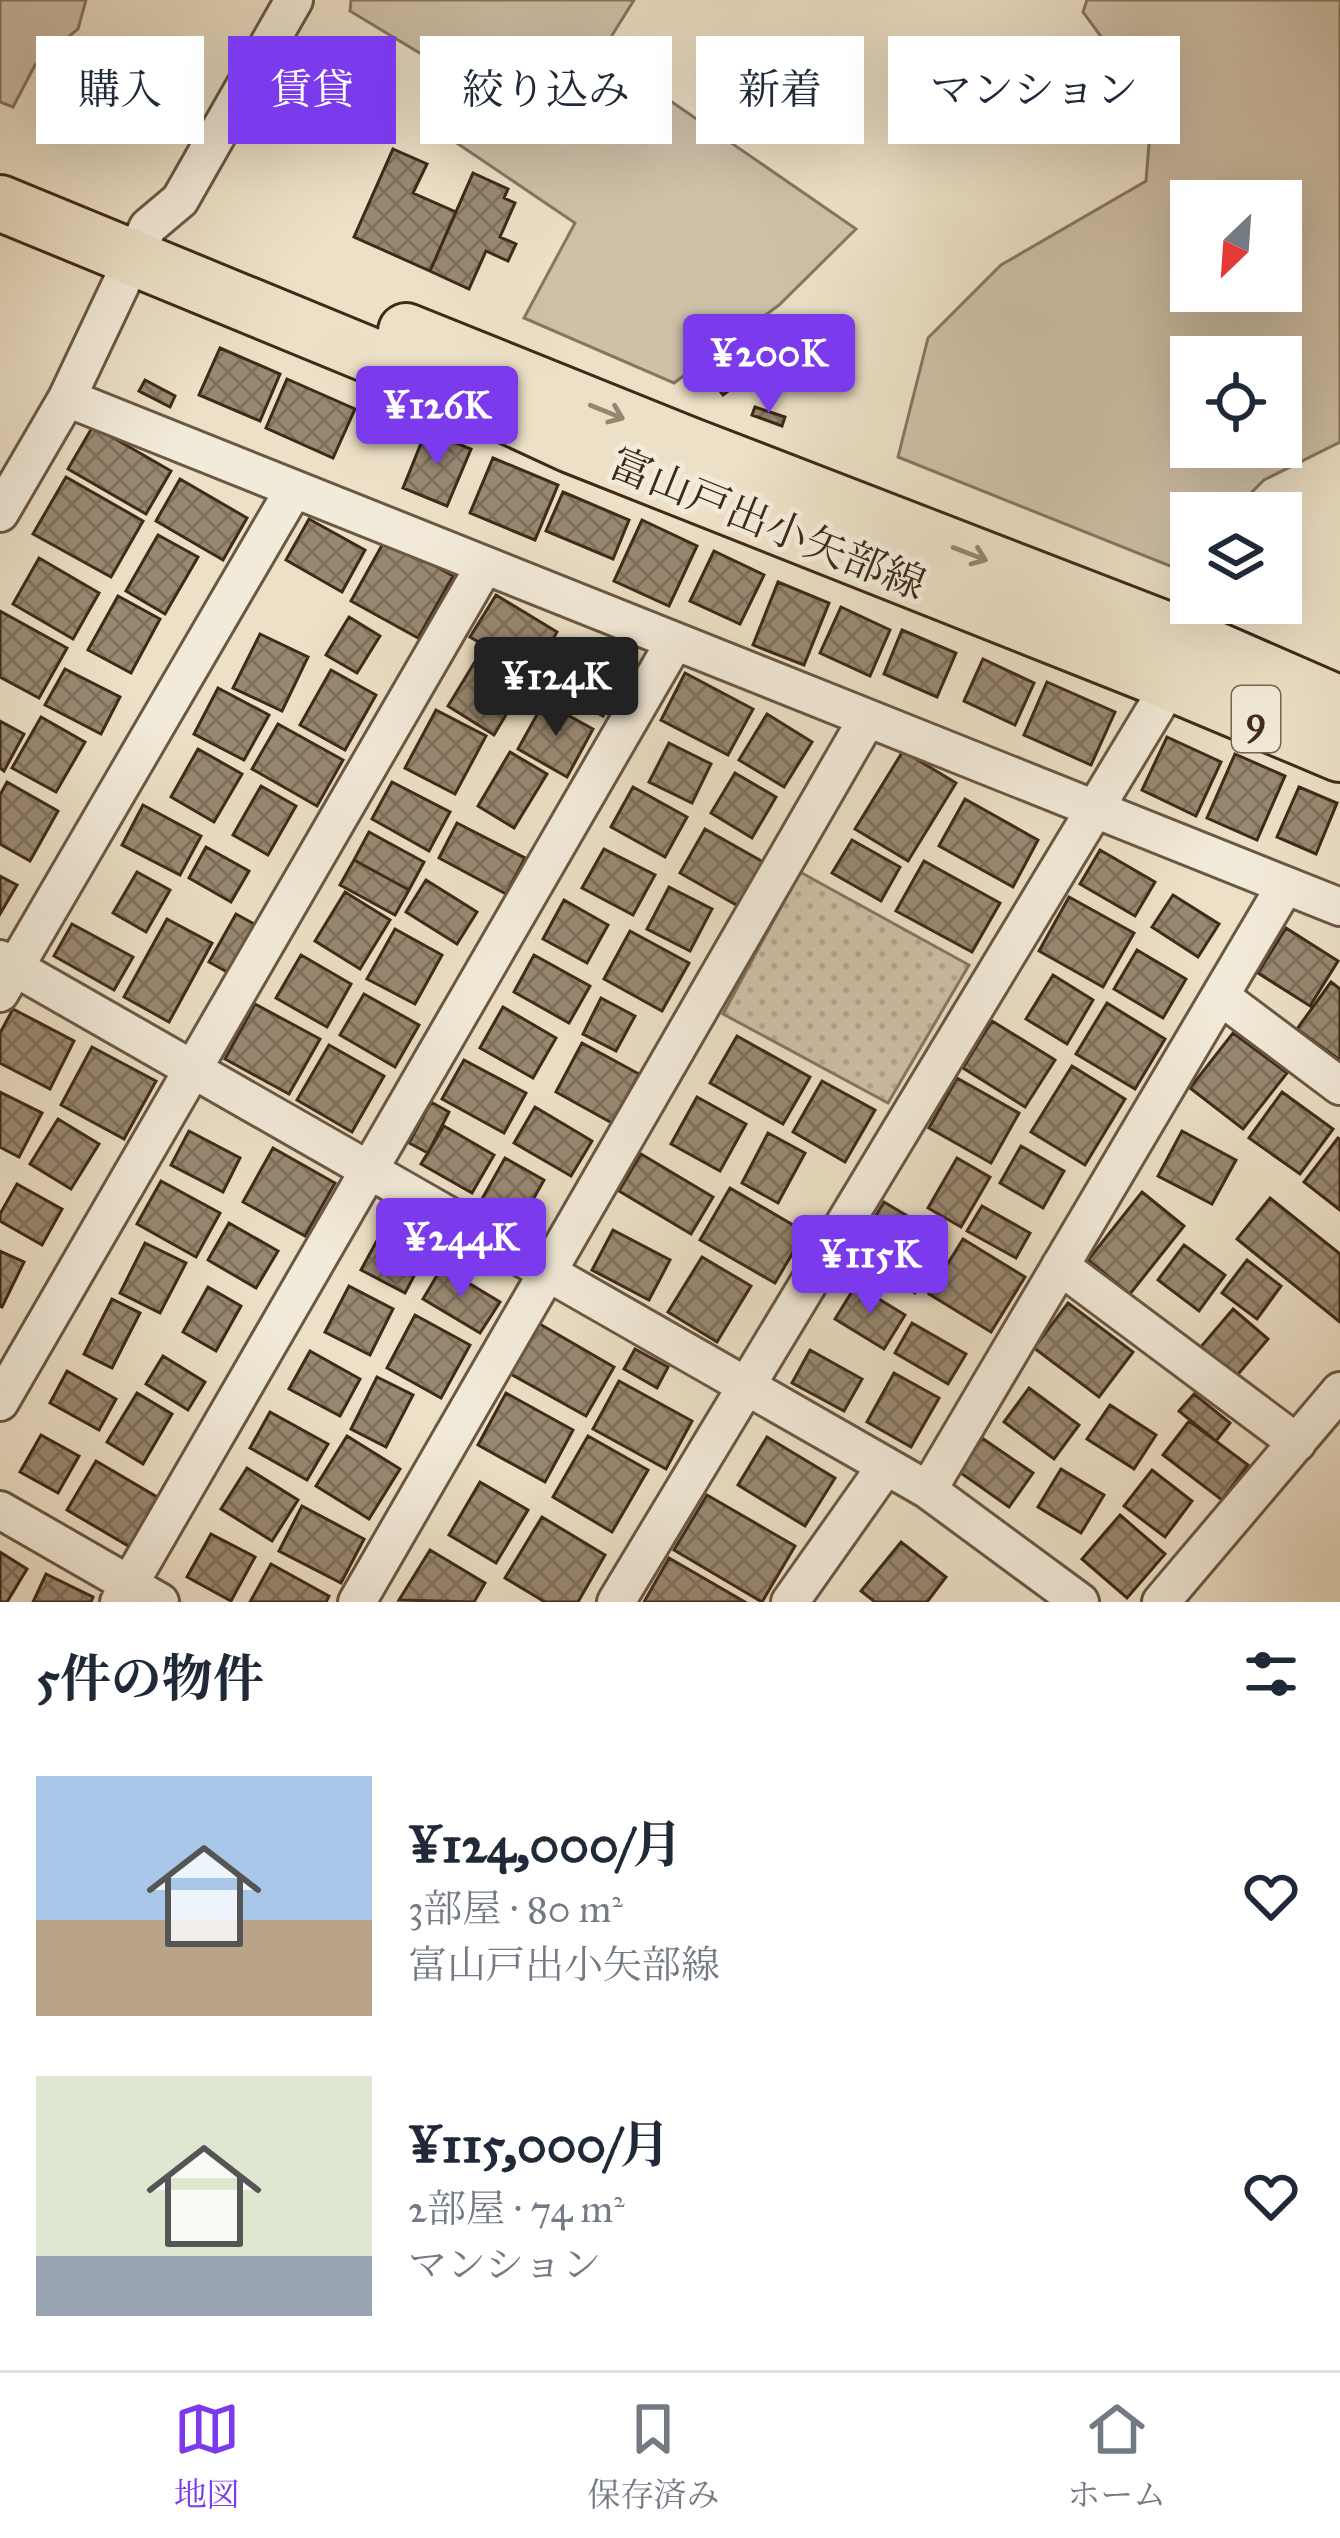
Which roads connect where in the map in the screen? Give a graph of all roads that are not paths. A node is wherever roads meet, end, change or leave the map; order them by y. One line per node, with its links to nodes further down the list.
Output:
1 (294, 0): 4 (street)
2 (0, 164): 4 (main road, 富山戸出小矢部線 / 9)
3 (0, 203): 4 (main road, 富山戸出小矢部線 / 9)
4 (141, 242): 5 (street); 10 (main road, 富山戸出小矢部線 / 9); 11 (main road, 富山戸出小矢部線 / 9, one-way to 11)
5 (67, 398): 6 (street); 7 (street)
6 (294, 489): 8 (street); 17 (street)
7 (0, 513)
8 (485, 566): 9 (street); 19 (street)
9 (675, 641): 12 (street); 21 (street)
10 (1171, 683): 13 (main road, 富山戸出小矢部線 / 9); 14 (street)
11 (1340, 704)
12 (867, 718): 14 (street); 23 (street)
13 (1340, 754)
14 (1095, 810): 15 (street); 24 (street)
15 (1285, 886): 16 (street); 18 (street)
16 (1340, 907)
17 (5, 974): 19 (street)
18 (1220, 996): 20 (street); 22 (street)
19 (193, 1070): 21 (street); 26 (street)
20 (1340, 1086)
21 (368, 1170): 23 (street); 31 (street)
22 (1060, 1267): 27 (street); 29 (street)
23 (547, 1272): 24 (street); 32 (street)
24 (746, 1386): 28 (street); 33 (street)
25 (1340, 1391): 27 (street)
26 (0, 1402)
27 (1297, 1443): 36 (street)
28 (886, 1466): 29 (street); 34 (street)
29 (928, 1490): 35 (street)
30 (0, 1510): 31 (street)
31 (136, 1596)
32 (357, 1602)
33 (616, 1602)
34 (790, 1602)
35 (1080, 1602)
36 (1161, 1602)

